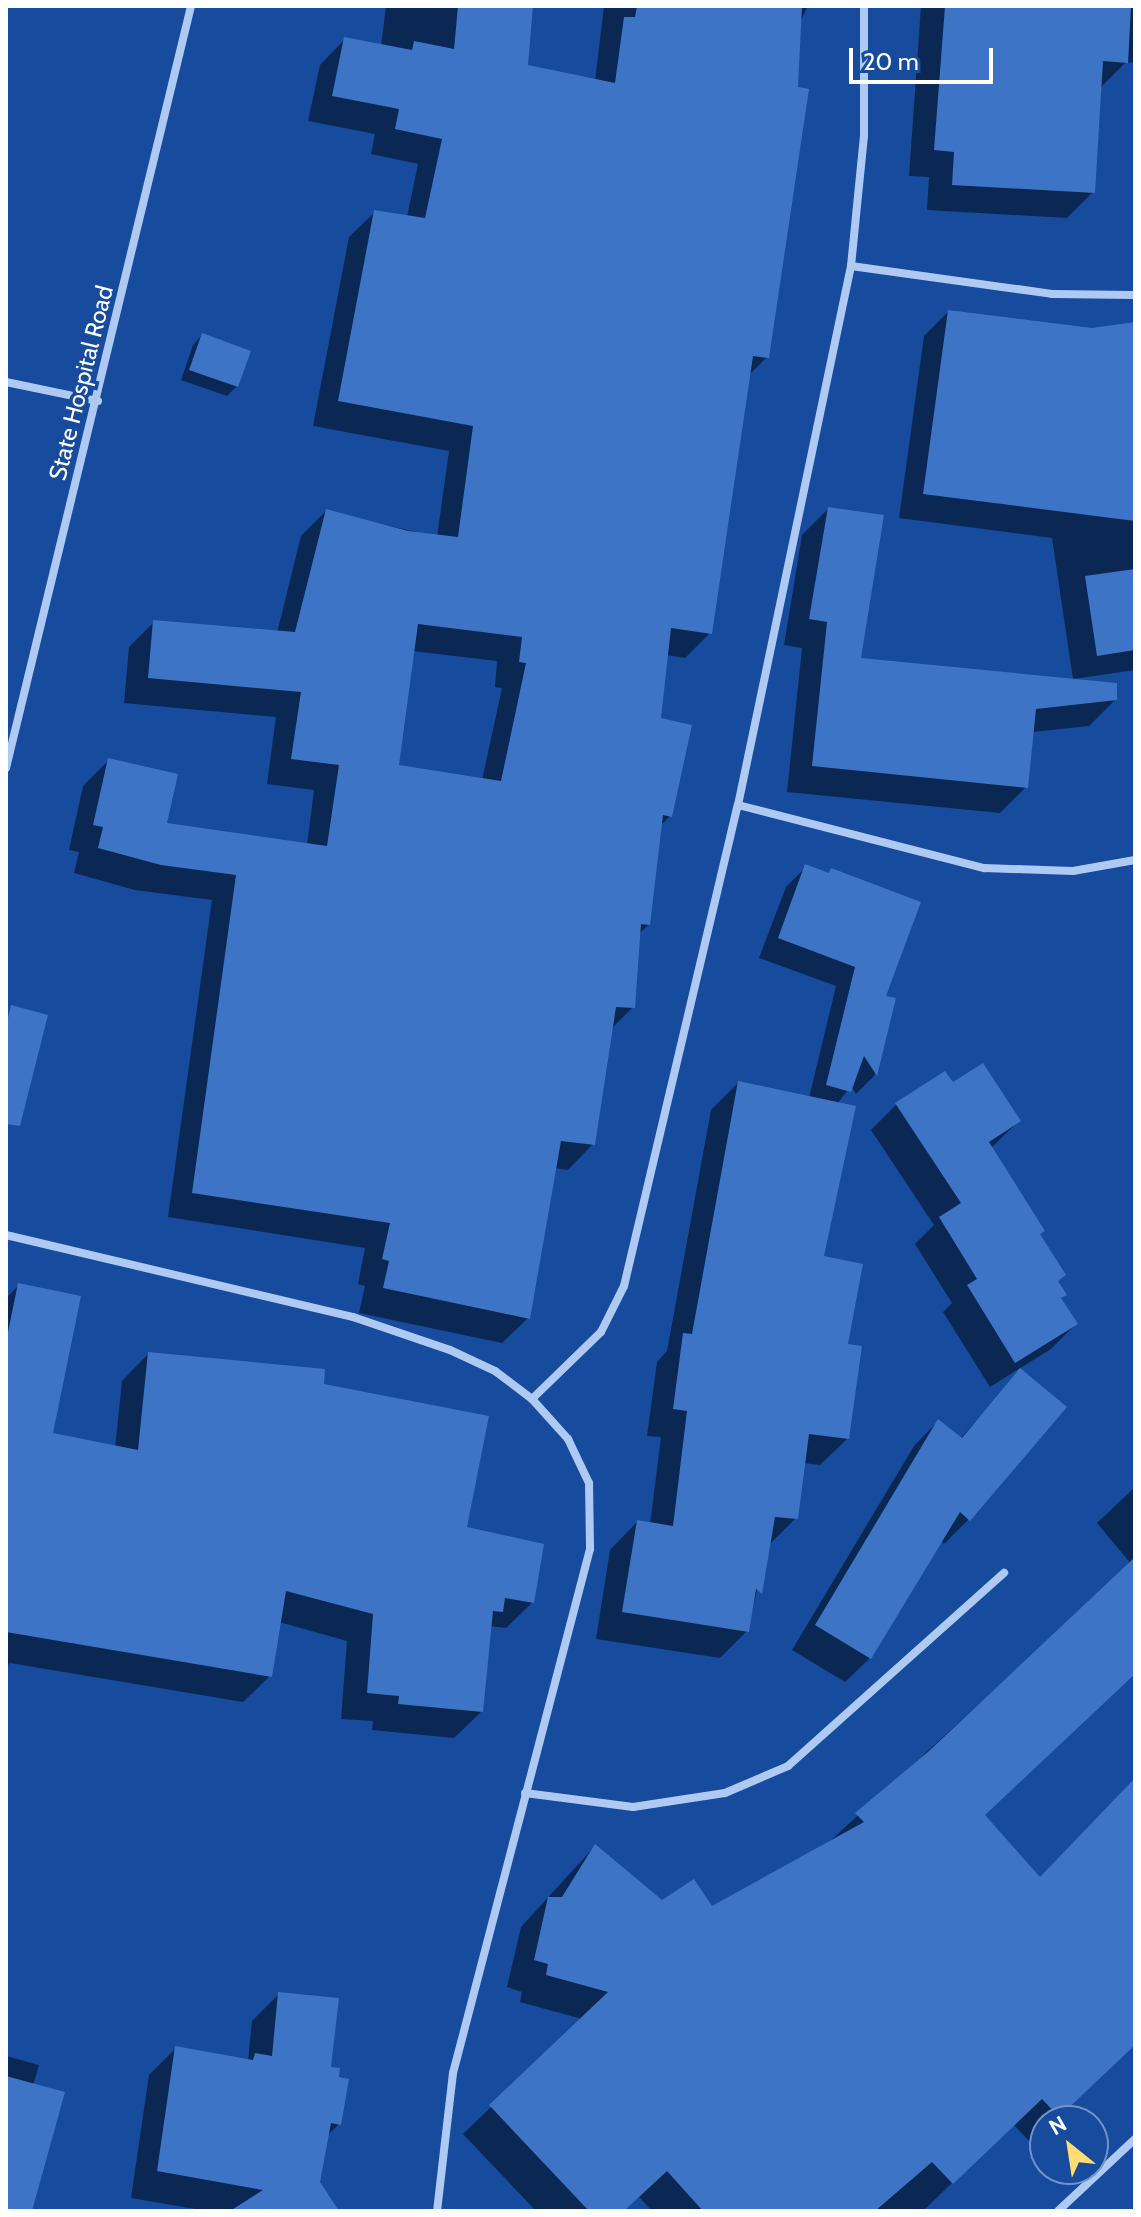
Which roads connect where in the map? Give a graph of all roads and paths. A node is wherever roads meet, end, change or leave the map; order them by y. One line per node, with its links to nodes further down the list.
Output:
1 (191, 6): 6 (street, State Hospital Road)
2 (864, 6): 3 (street)
3 (851, 266): 4 (street); 8 (street)
4 (1135, 295)
5 (6, 382): 6 (street)
6 (98, 401): 7 (street, State Hospital Road)
7 (6, 768)
8 (738, 805): 9 (street); 11 (street)
9 (1135, 860)
10 (6, 1235): 11 (street)
11 (532, 1399): 13 (street)
12 (1004, 1573): 13 (street)
13 (525, 1793): 15 (street)
14 (1135, 2139): 16 (street)
15 (437, 2211)
16 (1058, 2211)

